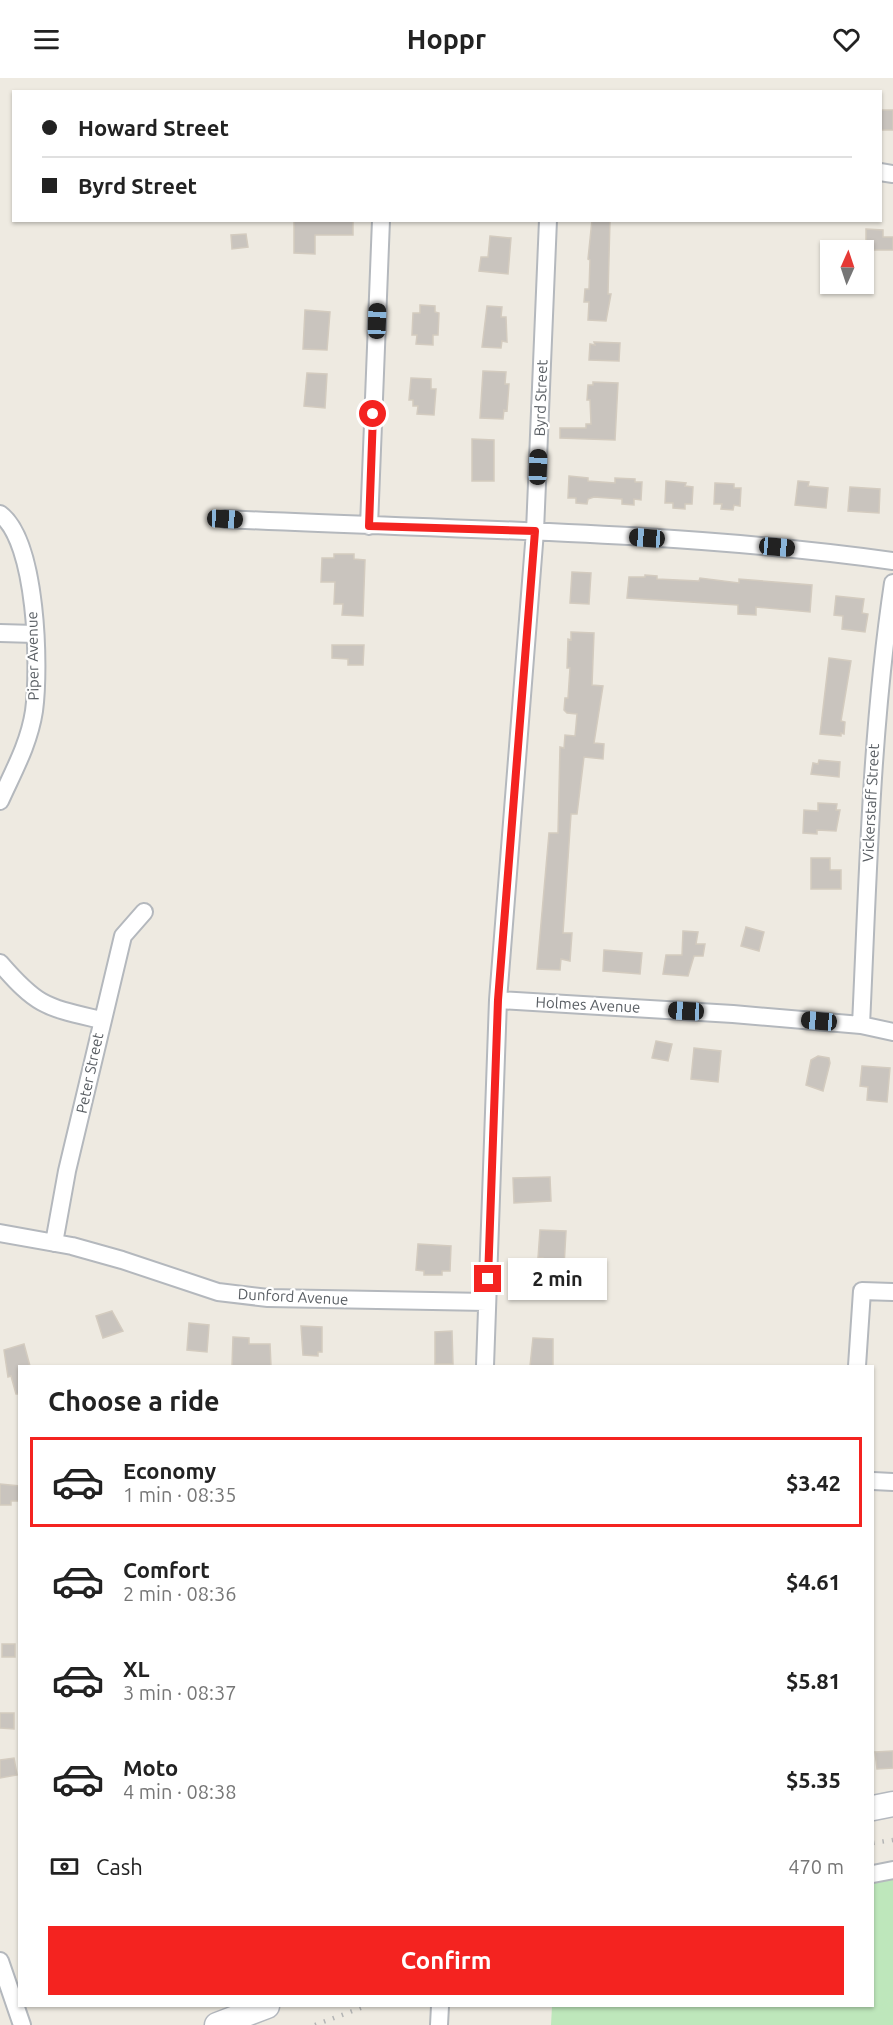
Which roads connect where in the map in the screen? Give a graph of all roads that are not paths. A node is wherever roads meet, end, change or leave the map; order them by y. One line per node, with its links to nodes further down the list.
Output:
1 (381, 222): 5 (street)
2 (548, 222): 6 (street, Byrd Street)
3 (0, 514): 10 (street, Piper Avenue)
4 (225, 519): 5 (street)
5 (369, 526): 6 (street)
6 (535, 531): 7 (street); 14 (street, Byrd Street)
7 (893, 561)
8 (893, 583): 16 (street, Vickerstaff Street)
9 (0, 633): 10 (street)
10 (35, 634): 11 (street, Piper Avenue)
11 (0, 801)
12 (144, 912): 15 (street, Peter Street)
13 (0, 963): 15 (street)
14 (498, 1000): 16 (street, Holmes Avenue); 21 (street, Byrd Street)
15 (101, 1020): 19 (street, Peter Street)
16 (861, 1025): 17 (street, Holmes Avenue)
17 (893, 1032)
18 (0, 1233): 19 (street, Dunford Avenue)
19 (54, 1243): 21 (street, Dunford Avenue)
20 (893, 1292): 23 (street)
21 (487, 1302): 22 (street, Byrd Street)
22 (485, 1365)
23 (857, 1365)
24 (874, 1481): 25 (street)
25 (893, 1482)
26 (893, 1804): 27 (main road)
27 (874, 1808)
28 (893, 1870): 29 (street)
29 (874, 1874)
30 (0, 1961): 33 (street)
31 (264, 2007): 34 (main road)
32 (440, 2007): 35 (street)
33 (22, 2025)
34 (217, 2025)
35 (439, 2025)

